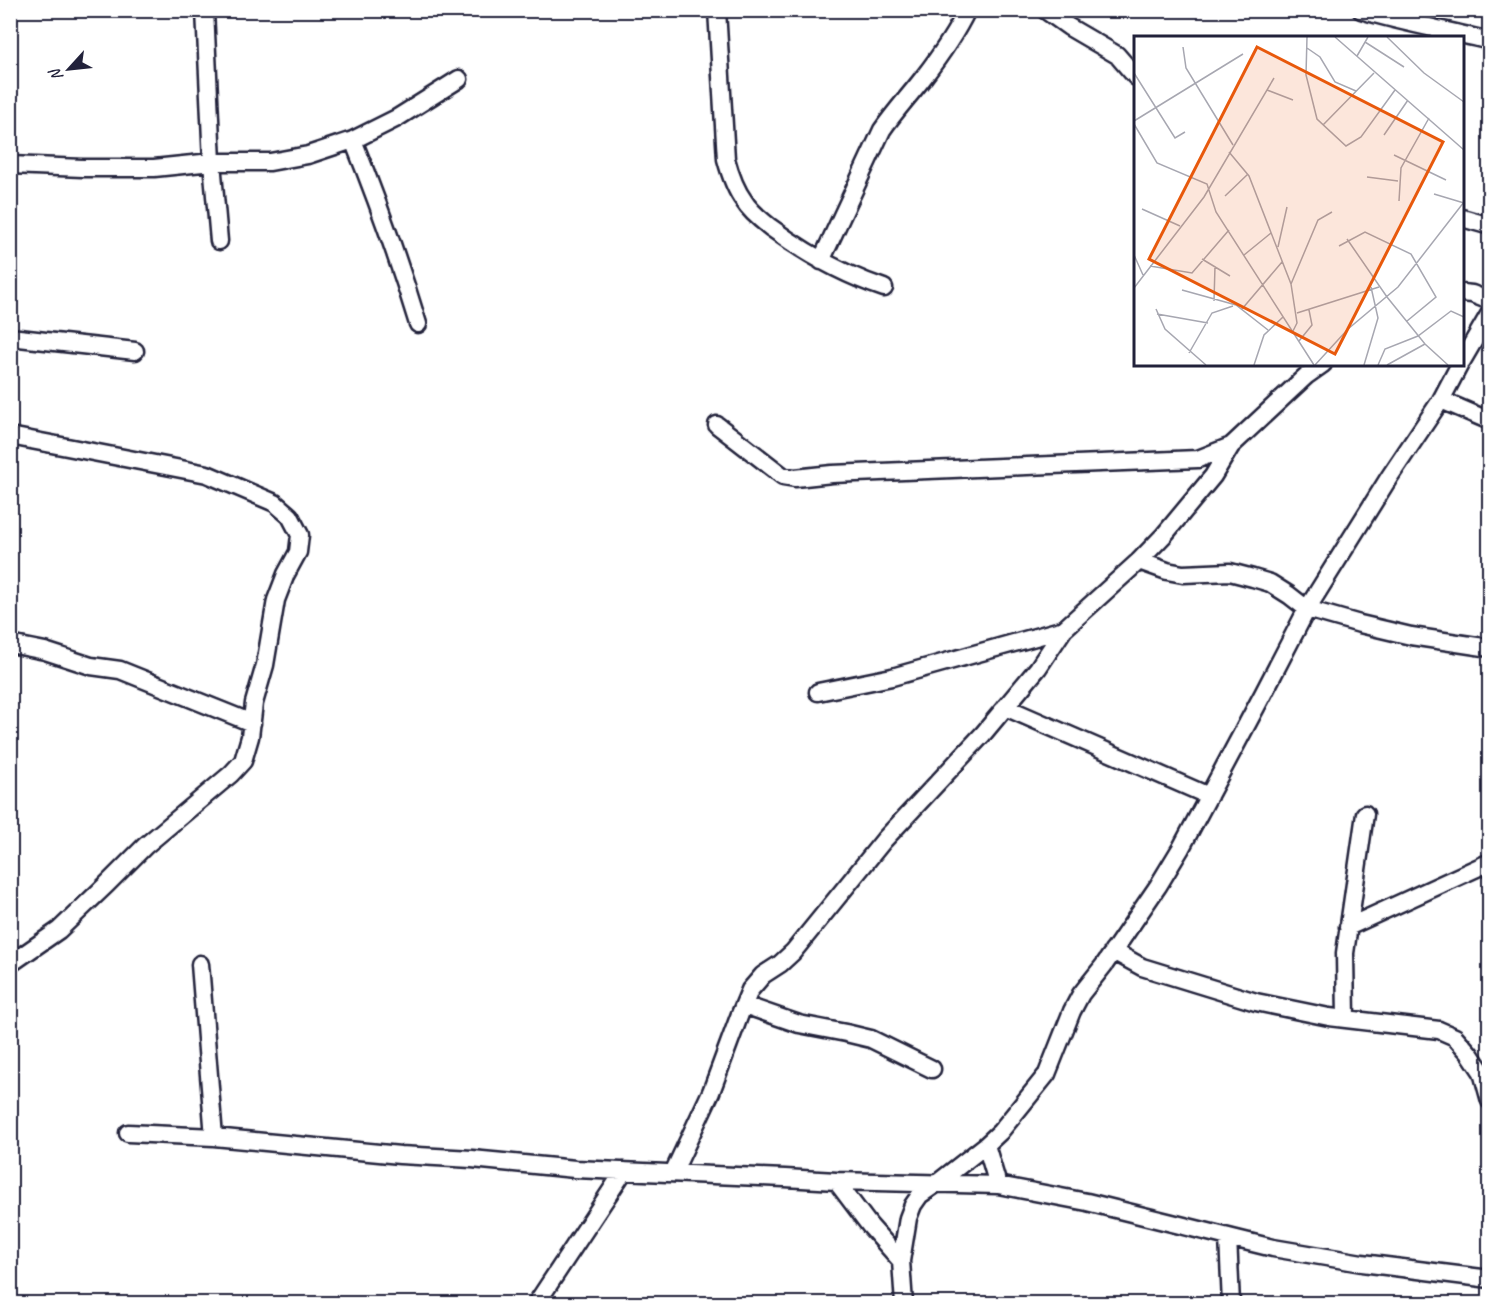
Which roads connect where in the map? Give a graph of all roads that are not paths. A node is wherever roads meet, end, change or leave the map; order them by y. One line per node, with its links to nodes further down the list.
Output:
1 (205, 10): 10 (street)
2 (717, 10): 15 (street)
3 (967, 10): 15 (street)
4 (1045, 10): 7 (street)
5 (1361, 10): 6 (street)
6 (1490, 41)
7 (1134, 75)
8 (459, 79): 9 (street)
9 (353, 140): 10 (street); 20 (street)
10 (212, 162): 11 (street); 14 (street)
11 (10, 165)
12 (1464, 219): 13 (street)
13 (1490, 226)
14 (219, 241)
15 (822, 261): 16 (street)
16 (884, 288)
17 (1464, 293): 18 (street)
18 (1490, 301)
19 (1490, 313): 23 (street)
20 (418, 324)
21 (10, 337): 22 (street)
22 (135, 351)
23 (1464, 359)
24 (1320, 366): 30 (street)
25 (1460, 366): 26 (street)
26 (1441, 400): 27 (street); 32 (street)
27 (1490, 421)
28 (717, 425): 30 (street)
29 (10, 436): 38 (street)
30 (1231, 446): 31 (street)
31 (1139, 561): 32 (street); 33 (street)
32 (1307, 609): 35 (street); 39 (street)
33 (1064, 628): 36 (street); 37 (street)
34 (10, 644): 38 (street)
35 (1490, 648)
36 (818, 692)
37 (1005, 707): 39 (street); 46 (street)
38 (252, 723): 44 (street)
39 (1209, 796): 43 (street)
40 (1365, 814): 42 (street)
41 (1490, 862): 42 (street)
42 (1348, 927): 47 (street)
43 (1113, 951): 47 (street); 52 (street)
44 (10, 964)
45 (200, 964): 51 (street)
46 (744, 1005): 48 (street); 54 (street)
47 (1346, 1019): 49 (street)
48 (932, 1069)
49 (1490, 1101)
50 (128, 1132): 51 (street)
51 (214, 1137): 53 (street)
52 (986, 1145): 56 (street); 57 (street)
53 (624, 1171): 54 (street); 61 (street)
54 (673, 1173): 55 (street)
55 (836, 1181): 56 (street); 59 (street)
56 (936, 1184): 57 (street); 59 (street)
57 (998, 1185): 58 (street)
58 (1228, 1237): 60 (street); 63 (street)
59 (902, 1261): 62 (street)
60 (1490, 1279)
61 (536, 1304)
62 (904, 1304)
63 (1231, 1304)

